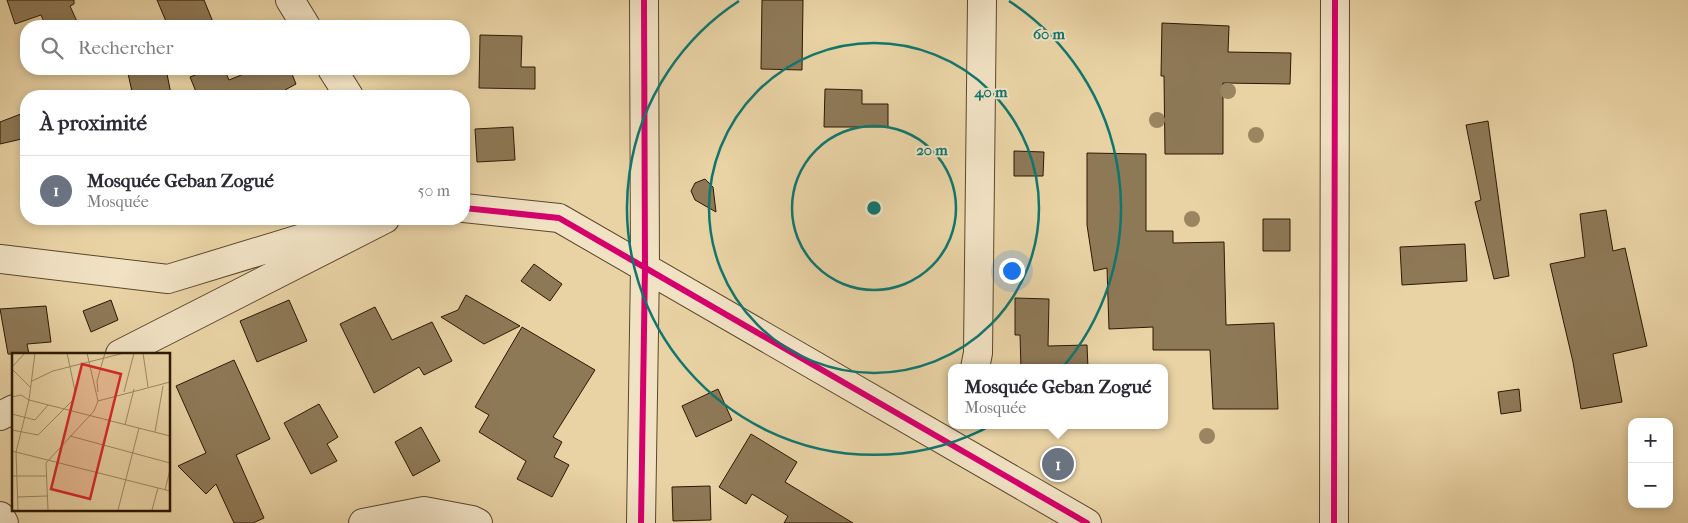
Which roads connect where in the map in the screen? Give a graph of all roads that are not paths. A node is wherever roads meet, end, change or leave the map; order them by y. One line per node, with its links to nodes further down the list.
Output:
1 (290, 0): 5 (street)
2 (644, 0): 12 (street)
3 (982, 0): 14 (street)
4 (1335, 0): 24 (street)
5 (302, 20)
6 (336, 75): 7 (street)
7 (345, 90)
8 (470, 209): 12 (street)
9 (345, 225): 11 (street)
10 (373, 225): 13 (street)
11 (0, 258)
12 (645, 267): 17 (street); 22 (street)
13 (122, 353)
14 (976, 364)
15 (12, 410): 16 (street)
16 (0, 416)
17 (962, 437): 23 (street)
18 (0, 516): 19 (street)
19 (4, 523)
20 (363, 523): 21 (street)
21 (478, 523)
22 (641, 523)
23 (1087, 523)
24 (1334, 523)

